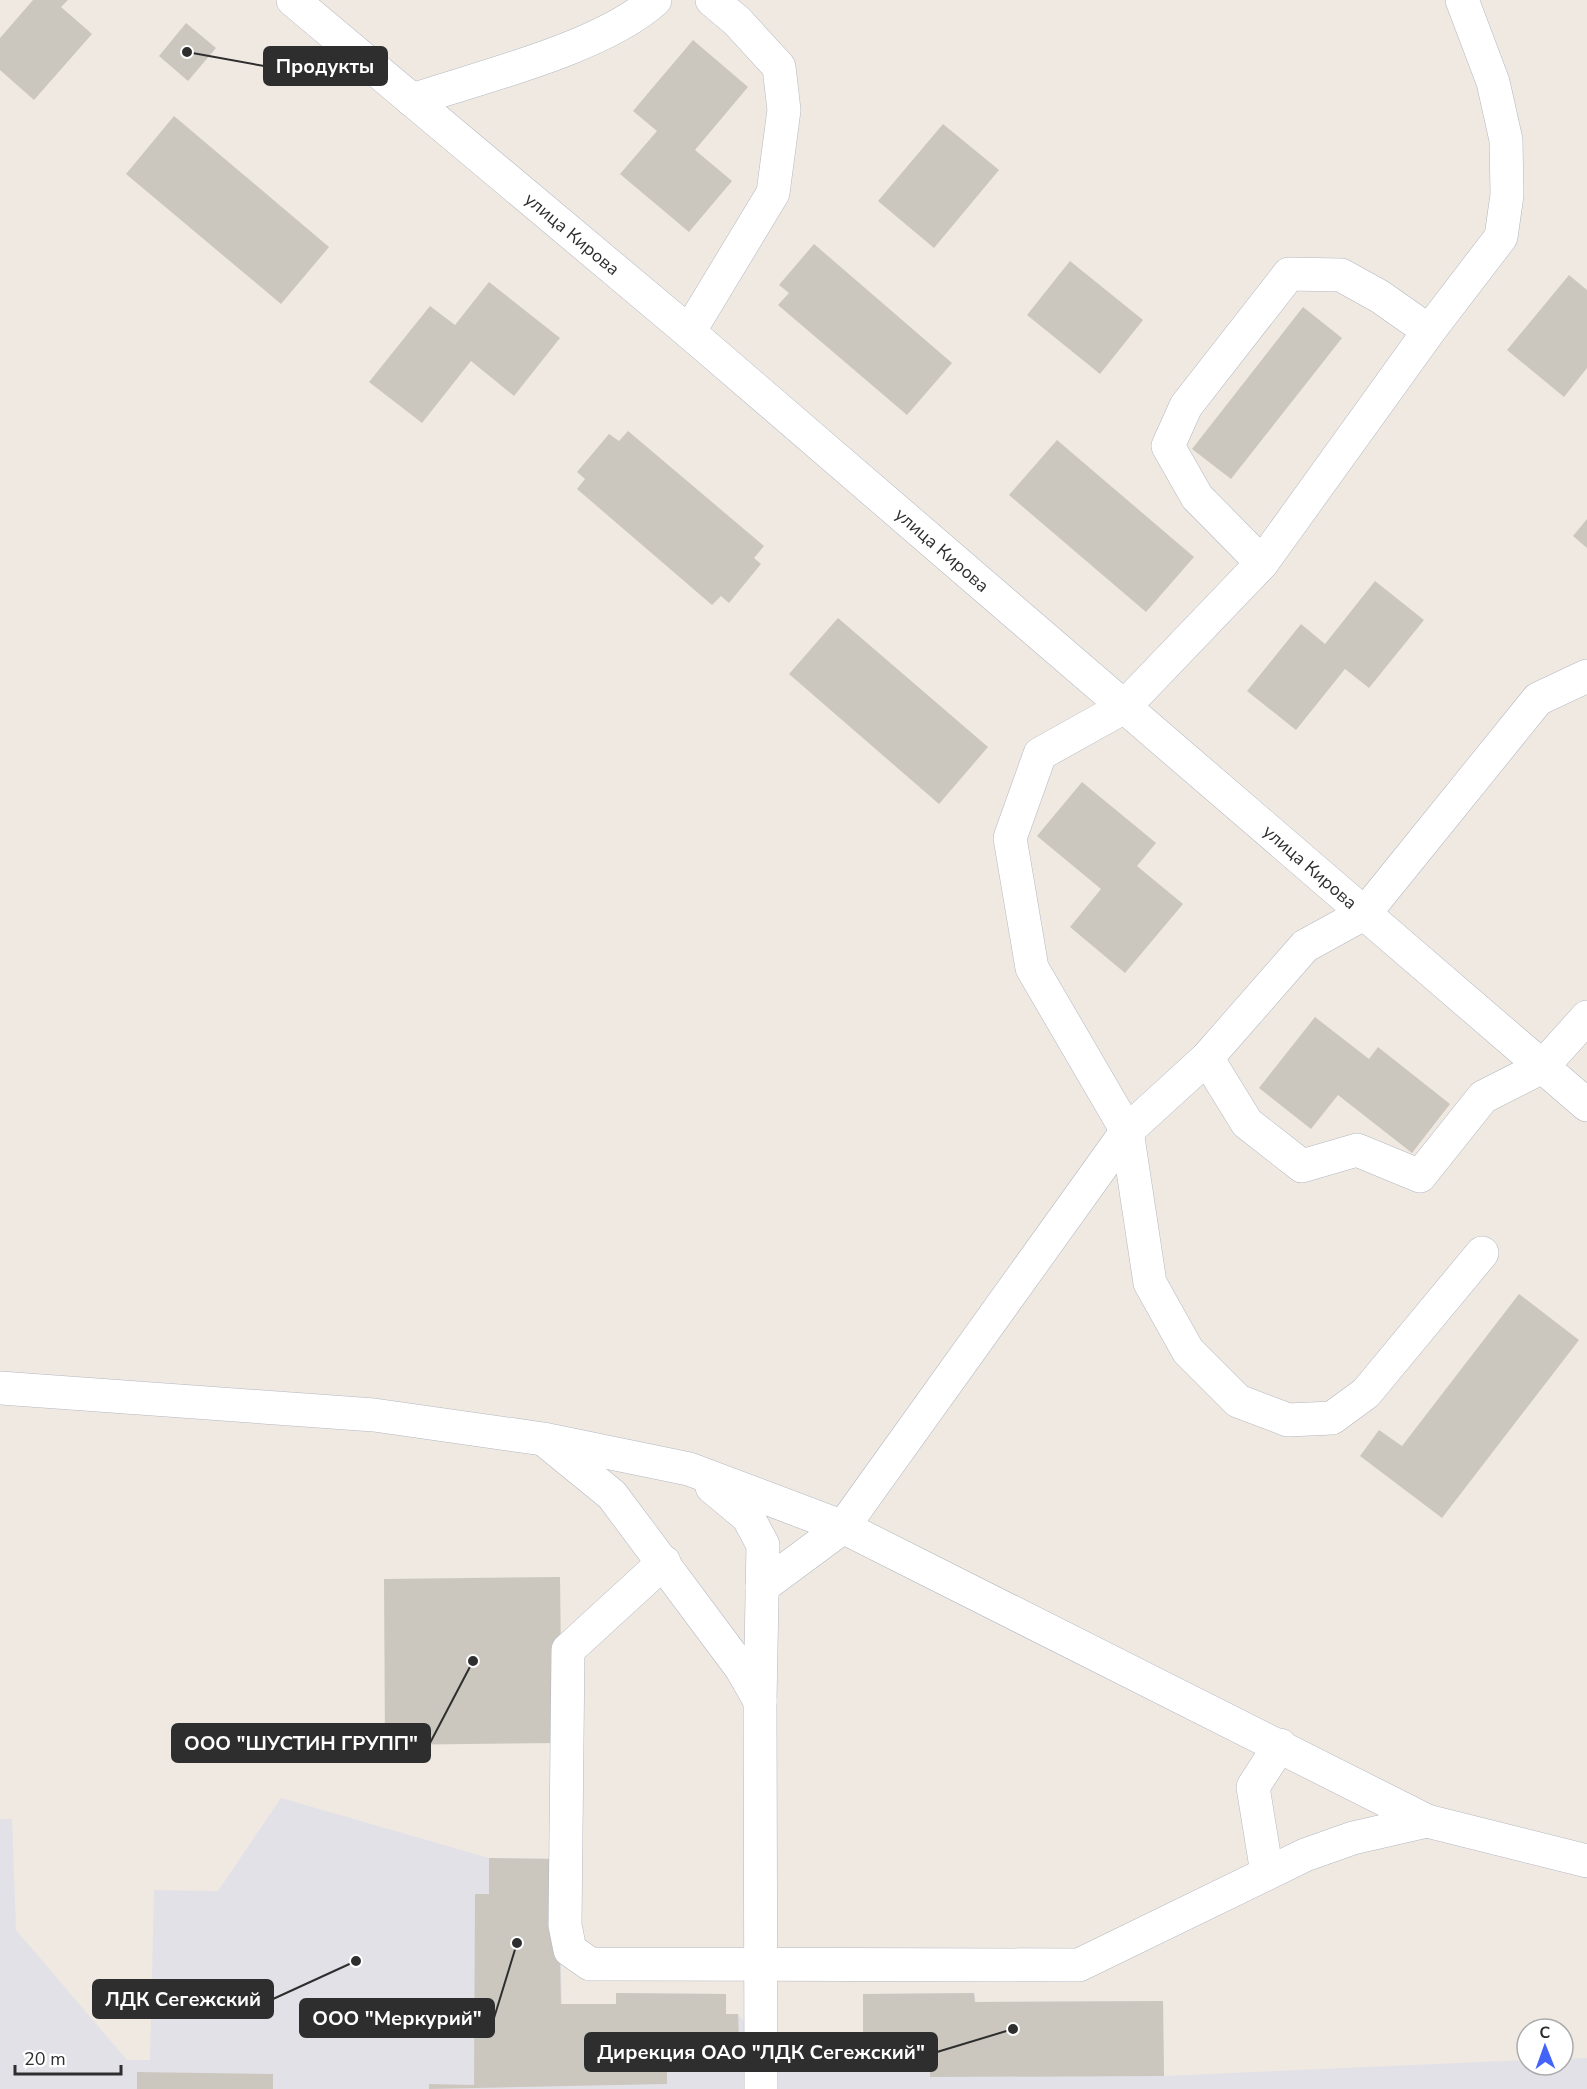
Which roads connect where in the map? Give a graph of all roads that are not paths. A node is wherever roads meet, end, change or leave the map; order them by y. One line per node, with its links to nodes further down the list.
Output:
1 (293, 0): 5 (street, улица Кирова)
2 (655, 0): 5 (street)
3 (712, 0): 7 (street)
4 (1462, 0): 6 (street)
5 (412, 100): 7 (street, улица Кирова)
6 (1429, 331): 8 (street); 8 (street)
7 (689, 332): 10 (street, улица Кирова)
8 (1262, 563): 10 (street)
9 (1587, 676): 11 (street)
10 (1124, 707): 11 (street, улица Кирова); 16 (street)
11 (1365, 914): 13 (street); 14 (street, улица Кирова)
12 (1587, 1017): 14 (street)
13 (1207, 1058): 14 (street); 16 (street)
14 (1542, 1067): 15 (street, улица Кирова)
15 (1587, 1105)
16 (1127, 1131): 17 (street); 21 (street)
17 (1482, 1253)
18 (0, 1388): 19 (street)
19 (543, 1439): 20 (street); 22 (street)
20 (690, 1469): 21 (street); 23 (street)
21 (843, 1527): 23 (street); 25 (street)
22 (664, 1562): 24 (street); 29 (street)
23 (762, 1587): 24 (street)
24 (760, 1701): 29 (street)
25 (1280, 1745): 26 (street); 28 (street)
26 (1427, 1821): 27 (street); 28 (street)
27 (1587, 1861)
28 (1268, 1873): 29 (street)
29 (759, 1963): 30 (street)
30 (761, 2089)

